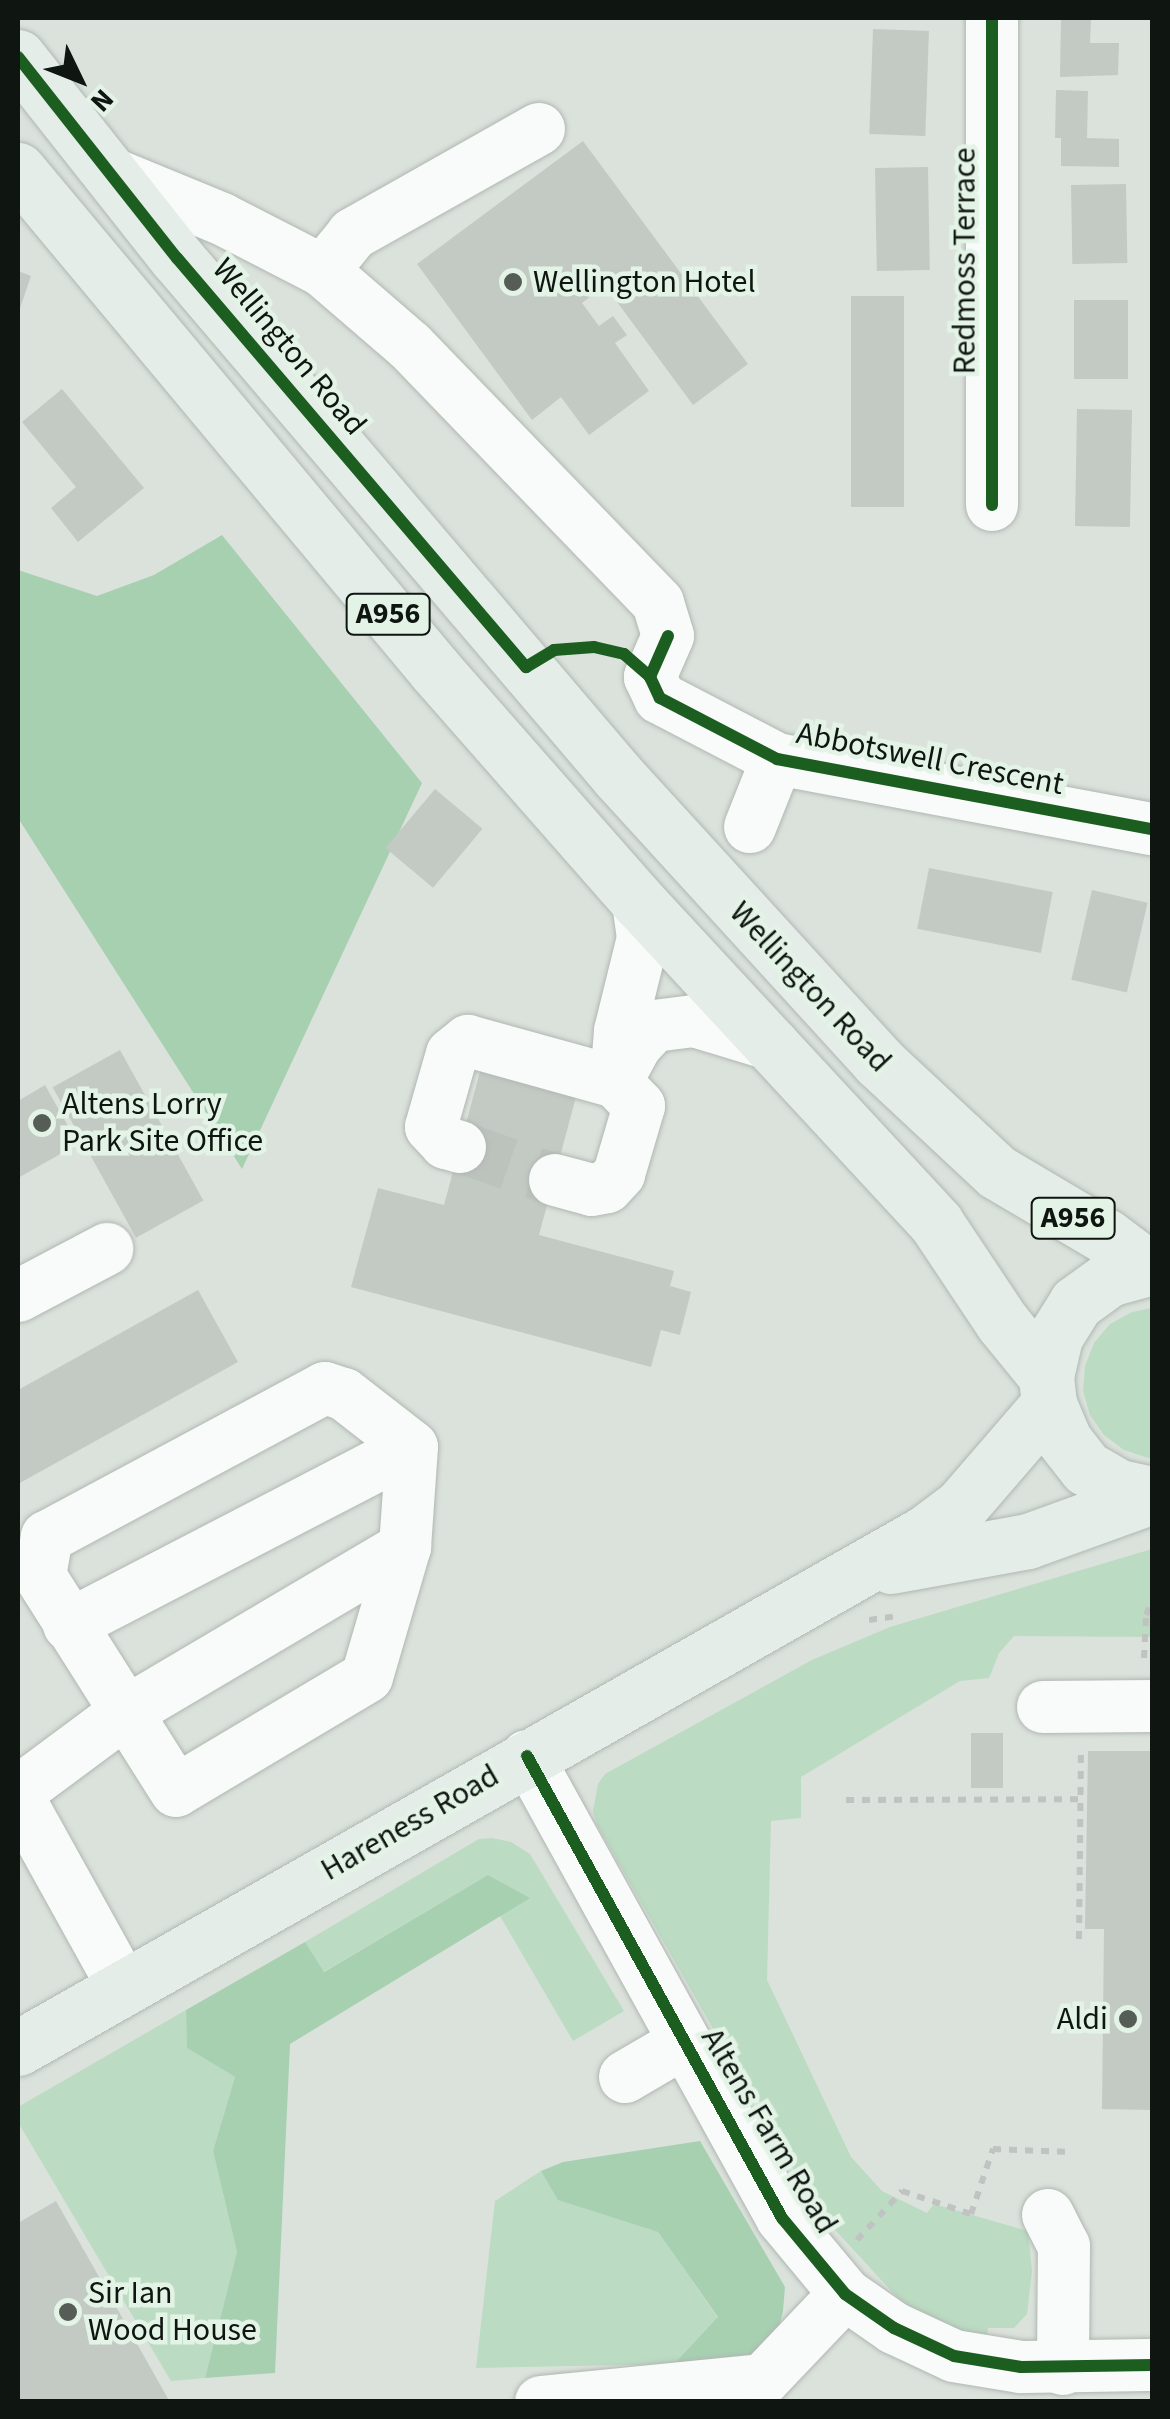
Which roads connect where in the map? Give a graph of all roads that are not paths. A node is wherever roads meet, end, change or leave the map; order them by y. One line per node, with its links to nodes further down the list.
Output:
1 (992, 18): 7 (street, Redmoss Terrace)
2 (18, 57): 5 (main road, Wellington Road / A956)
3 (538, 129): 6 (street)
4 (18, 170): 11 (main road, Wellington Road / A956)
5 (108, 172): 6 (street); 17 (main road, Wellington Road / A956)
6 (323, 272): 8 (street, Abbotswell Crescent)
7 (992, 505)
8 (776, 759): 9 (street, Abbotswell Crescent); 10 (street, Abbotswell Crescent)
9 (750, 827)
10 (1152, 829)
11 (638, 900): 12 (main road, Wellington Road / A956); 13 (street)
12 (773, 1045): 13 (street); 19 (main road, Wellington Road / A956)
13 (616, 1082): 14 (street); 15 (street)
14 (460, 1147)
15 (554, 1180)
16 (106, 1249): 18 (street)
17 (1150, 1267): 19 (main road, A956)
18 (18, 1296)
19 (1047, 1390): 21 (main road, A956); 23 (main road, Hareness Road)
20 (412, 1447): 22 (street); 24 (street); 24 (street)
21 (1152, 1495): 23 (main road, Hareness Road)
22 (405, 1547): 26 (street); 26 (street)
23 (857, 1572): 28 (main road, Hareness Road)
24 (69, 1625): 26 (street)
25 (1148, 1706): 27 (street)
26 (123, 1714): 29 (street)
27 (1062, 1722)
28 (527, 1756): 30 (main road, Hareness Road); 31 (street, Altens Farm Road)
29 (18, 1794): 30 (street)
30 (124, 1988): 32 (main road, Hareness Road)
31 (683, 2043): 33 (street); 35 (street, Altens Farm Road)
32 (18, 2048)
33 (625, 2077)
34 (1048, 2215): 37 (street)
35 (835, 2284): 37 (street, Altens Farm Road); 38 (street)
36 (1152, 2365): 37 (street, Altens Farm Road)
37 (1062, 2369)
38 (541, 2402)

